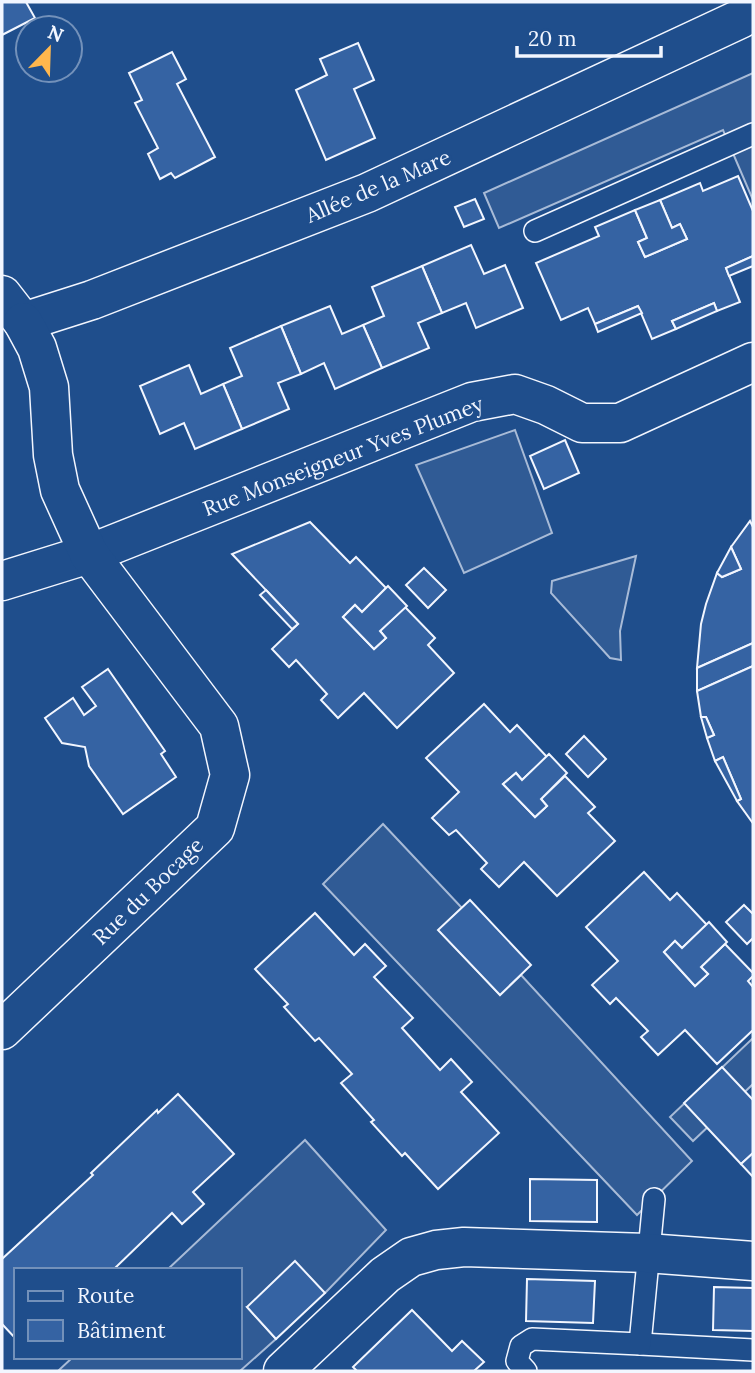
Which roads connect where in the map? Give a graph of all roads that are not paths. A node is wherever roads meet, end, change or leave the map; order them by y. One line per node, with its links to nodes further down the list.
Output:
1 (753, 11): 4 (street, Allée de la Mare)
2 (753, 134): 3 (lane)
3 (536, 231)
4 (12, 308): 6 (street, Rue du Bocage)
5 (753, 362): 6 (street, Rue Monseigneur Yves Plumey)
6 (89, 554): 7 (street); 8 (street, Rue du Bocage)
7 (2, 581)
8 (2, 1030)
9 (654, 1199): 10 (lane)
10 (647, 1253): 11 (street); 12 (lane); 14 (street)
11 (753, 1261)
12 (640, 1344): 13 (lane); 15 (lane)
13 (753, 1350)
14 (283, 1371)
15 (526, 1371)

